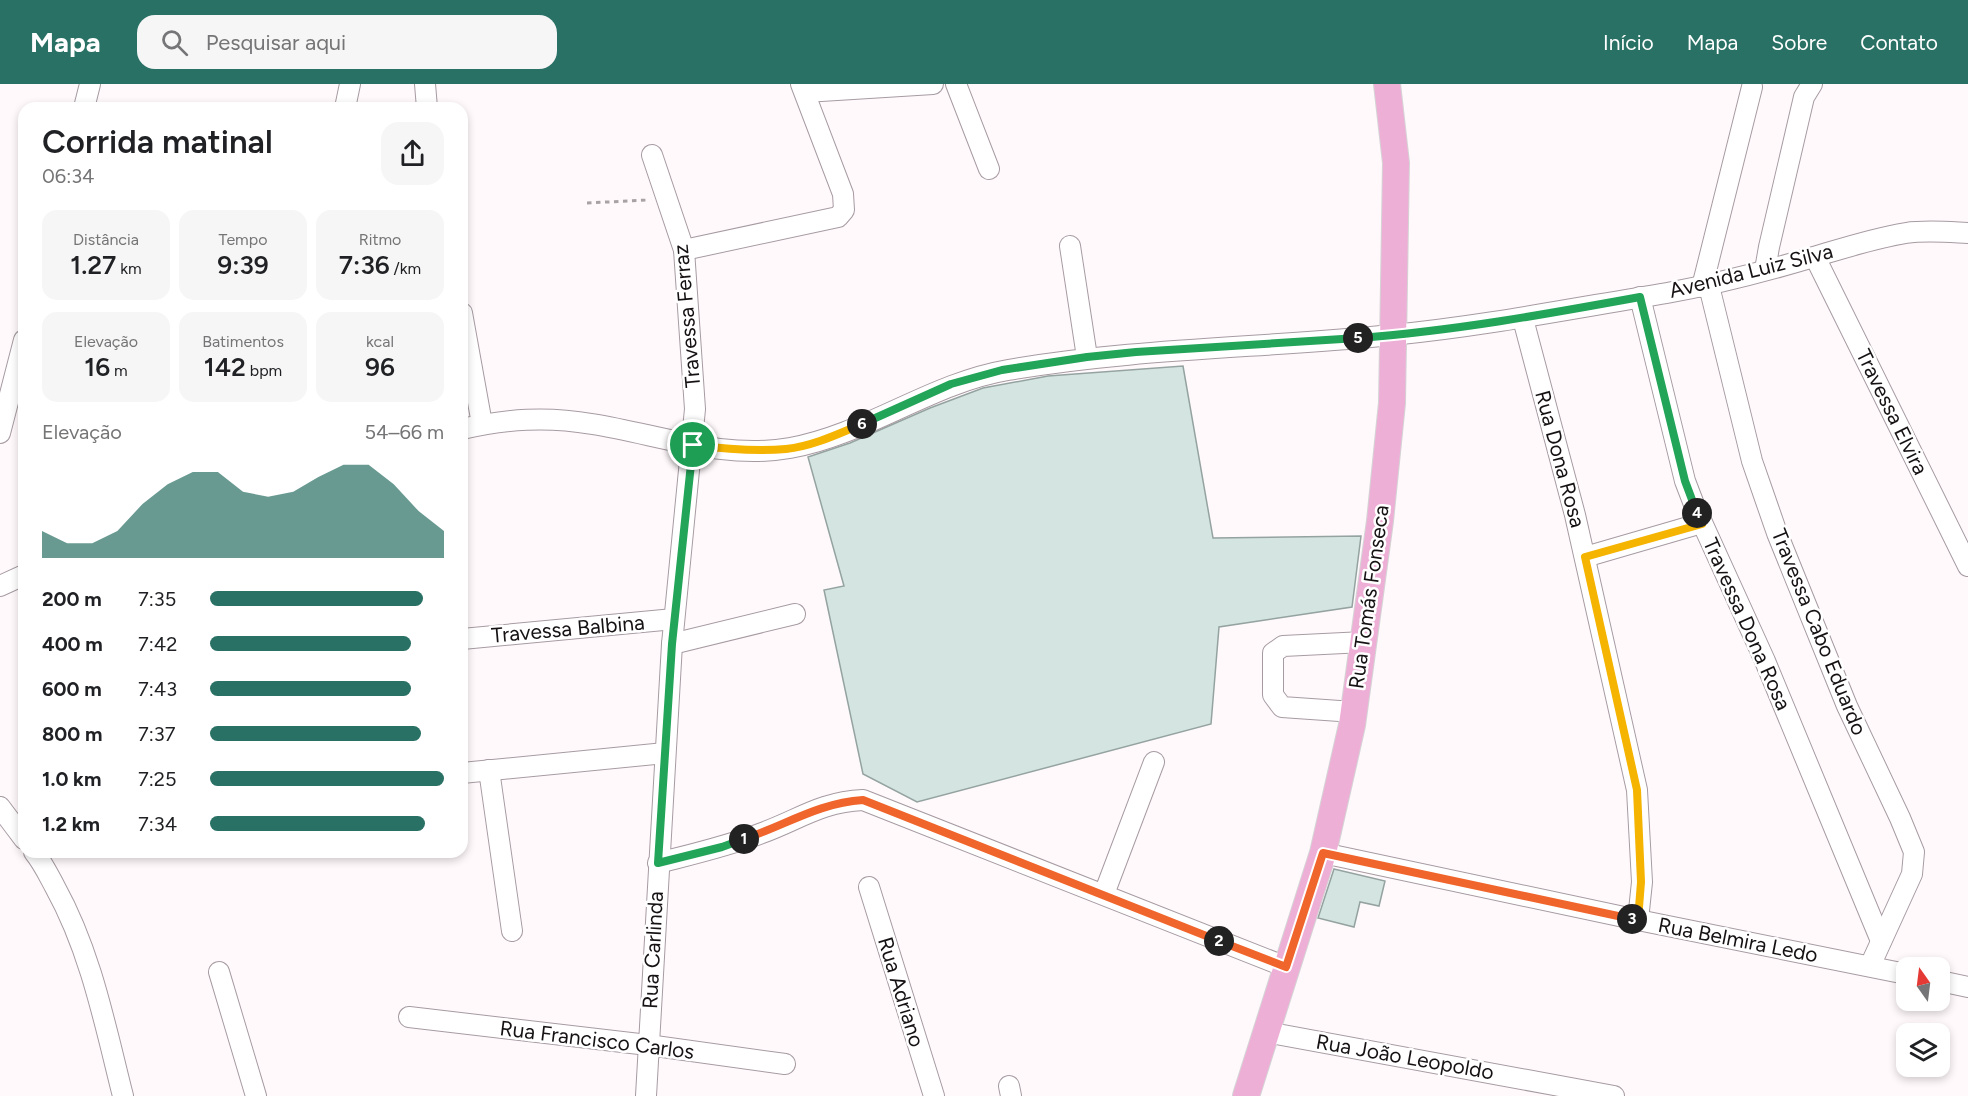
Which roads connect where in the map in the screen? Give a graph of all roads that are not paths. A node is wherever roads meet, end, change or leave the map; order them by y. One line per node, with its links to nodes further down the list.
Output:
1 (90, 84): 10 (street)
2 (350, 84): 11 (street)
3 (426, 84): 12 (street)
4 (933, 84): 9 (street)
5 (956, 84): 14 (street)
6 (1387, 84): 23 (main road, Rua Tomás Fonseca)
7 (1812, 84): 19 (street)
8 (1752, 87): 20 (street)
9 (803, 88): 17 (street)
10 (86, 102)
11 (346, 102)
12 (427, 102)
13 (652, 155): 17 (street, Travessa Ferraz)
14 (989, 169)
15 (1968, 233): 18 (street, Avenida Luiz Silva)
16 (1070, 246): 25 (street)
17 (684, 249): 30 (street, Travessa Ferraz)
18 (1815, 257): 19 (street, Avenida Luiz Silva); 33 (street, Travessa Elvira)
19 (1765, 270): 20 (street, Avenida Luiz Silva)
20 (1706, 286): 21 (street, Avenida Luiz Silva); 55 (street, Travessa Cabo Eduardo)
21 (1640, 297): 22 (street, Avenida Luiz Silva); 31 (street, Travessa Dona Rosa)
22 (1523, 319): 23 (street, Avenida Luiz Silva); 32 (street, Rua Dona Rosa)
23 (1392, 335): 25 (street, Avenida Luiz Silva); 39 (main road, Rua Tomás Fonseca)
24 (468, 346): 27 (street)
25 (1087, 357): 30 (street, Avenida Luiz Silva)
26 (18, 363): 29 (street)
27 (482, 424): 28 (street, Avenida Luiz Silva); 30 (street, Avenida Luiz Silva)
28 (468, 428)
29 (0, 433)
30 (693, 445): 37 (street, Rua Carlinda)
31 (1702, 524): 32 (street); 55 (street, Travessa Dona Rosa)
32 (1585, 557): 53 (street, Rua Dona Rosa)
33 (1968, 566)
34 (18, 578): 35 (street)
35 (0, 586)
36 (795, 614): 40 (street)
37 (674, 619): 38 (street, Travessa Balbina); 40 (street, Rua Carlinda)
38 (468, 638)
39 (1364, 642): 41 (main road, Rua Tomás Fonseca); 41 (street)
40 (672, 644): 42 (street, Rua Carlinda)
41 (1354, 712): 48 (main road, Rua Tomás Fonseca)
42 (665, 753): 44 (street); 50 (street, Rua Carlinda)
43 (1154, 762): 52 (street)
44 (489, 770): 45 (street); 54 (street)
45 (468, 772)
46 (0, 807): 47 (street)
47 (18, 830)
48 (1323, 853): 53 (street, Rua Belmira Ledo); 57 (main road, Rua Tomás Fonseca)
49 (38, 858): 66 (street)
50 (658, 863): 52 (street); 64 (street, Rua Carlinda)
51 (868, 887): 69 (street, Rua Adriano)
52 (1104, 894): 57 (street)
53 (1638, 920): 56 (street, Rua Belmira Ledo)
54 (512, 931)
55 (1881, 941): 56 (street, Travessa Cabo Eduardo)
56 (1870, 966): 59 (street, Rua Belmira Ledo)
57 (1286, 967): 63 (main road, Rua Tomás Fonseca)
58 (219, 972): 67 (street)
59 (1896, 972)
60 (1950, 983): 61 (street)
61 (1968, 987)
62 (409, 1017): 64 (street, Rua Francisco Carlos)
63 (1266, 1032): 70 (main road, Rua Tomás Fonseca); 71 (street, Rua João Leopoldo)
64 (648, 1045): 65 (street, Rua Francisco Carlos); 68 (street, Rua Carlinda)
65 (785, 1064)
66 (123, 1096)
67 (256, 1096)
68 (646, 1096)
69 (934, 1096)
70 (1246, 1096)
71 (1614, 1096)

